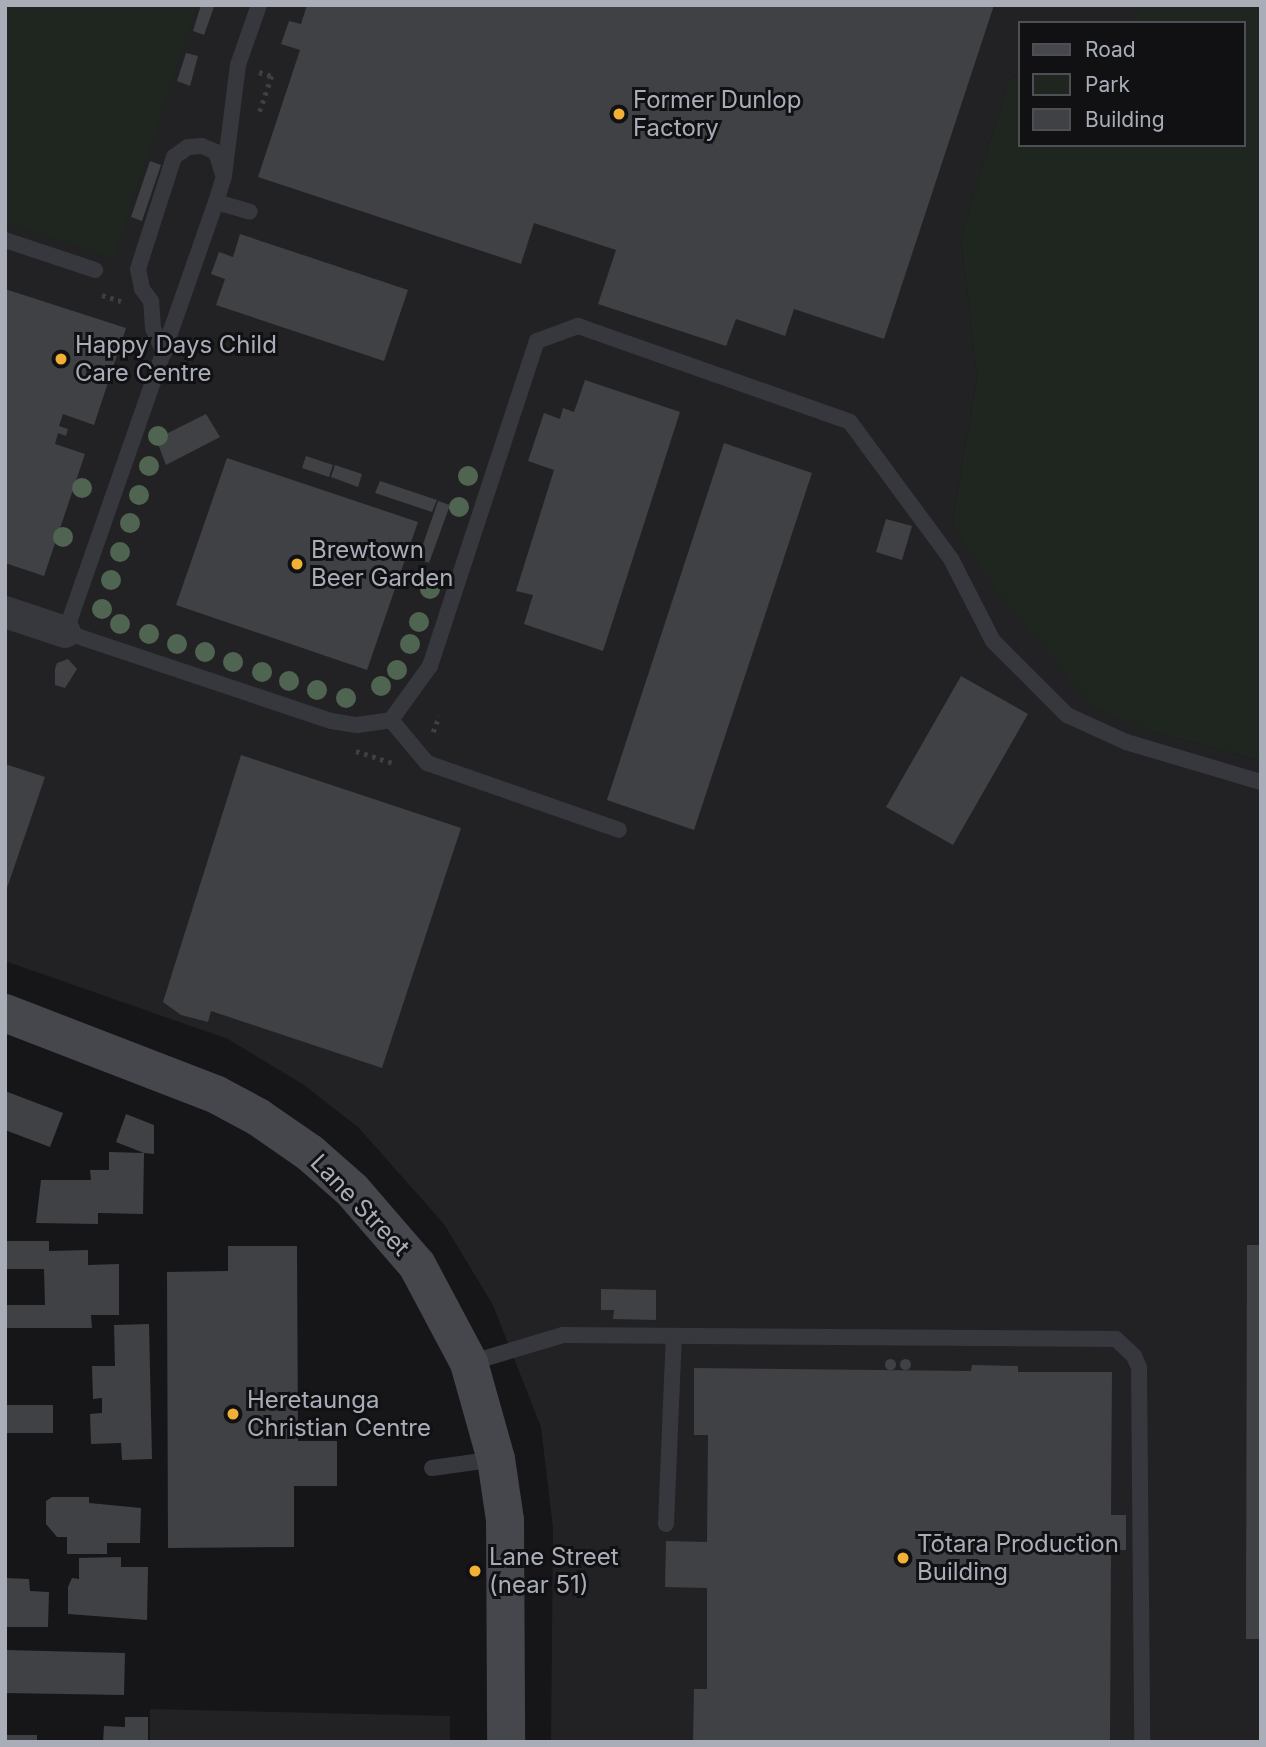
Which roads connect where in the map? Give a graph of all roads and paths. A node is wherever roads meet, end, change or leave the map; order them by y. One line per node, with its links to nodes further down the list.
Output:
1 (258, 5): 2 (lane)
2 (224, 176): 3 (lane); 7 (lane)
3 (216, 202): 4 (lane); 7 (lane)
4 (250, 212)
5 (5, 240): 6 (lane)
6 (95, 270)
7 (163, 353): 9 (lane)
8 (5, 612): 9 (street)
9 (65, 632): 10 (lane)
10 (391, 720): 11 (lane); 12 (lane)
11 (1261, 782)
12 (620, 830)
13 (5, 1013): 15 (street, Lane Street)
14 (674, 1336): 15 (lane); 18 (lane); 20 (lane)
15 (468, 1363): 16 (street, Lane Street)
16 (496, 1459): 17 (lane); 19 (street, Lane Street)
17 (432, 1468)
18 (666, 1524)
19 (506, 1742)
20 (1142, 1742)

